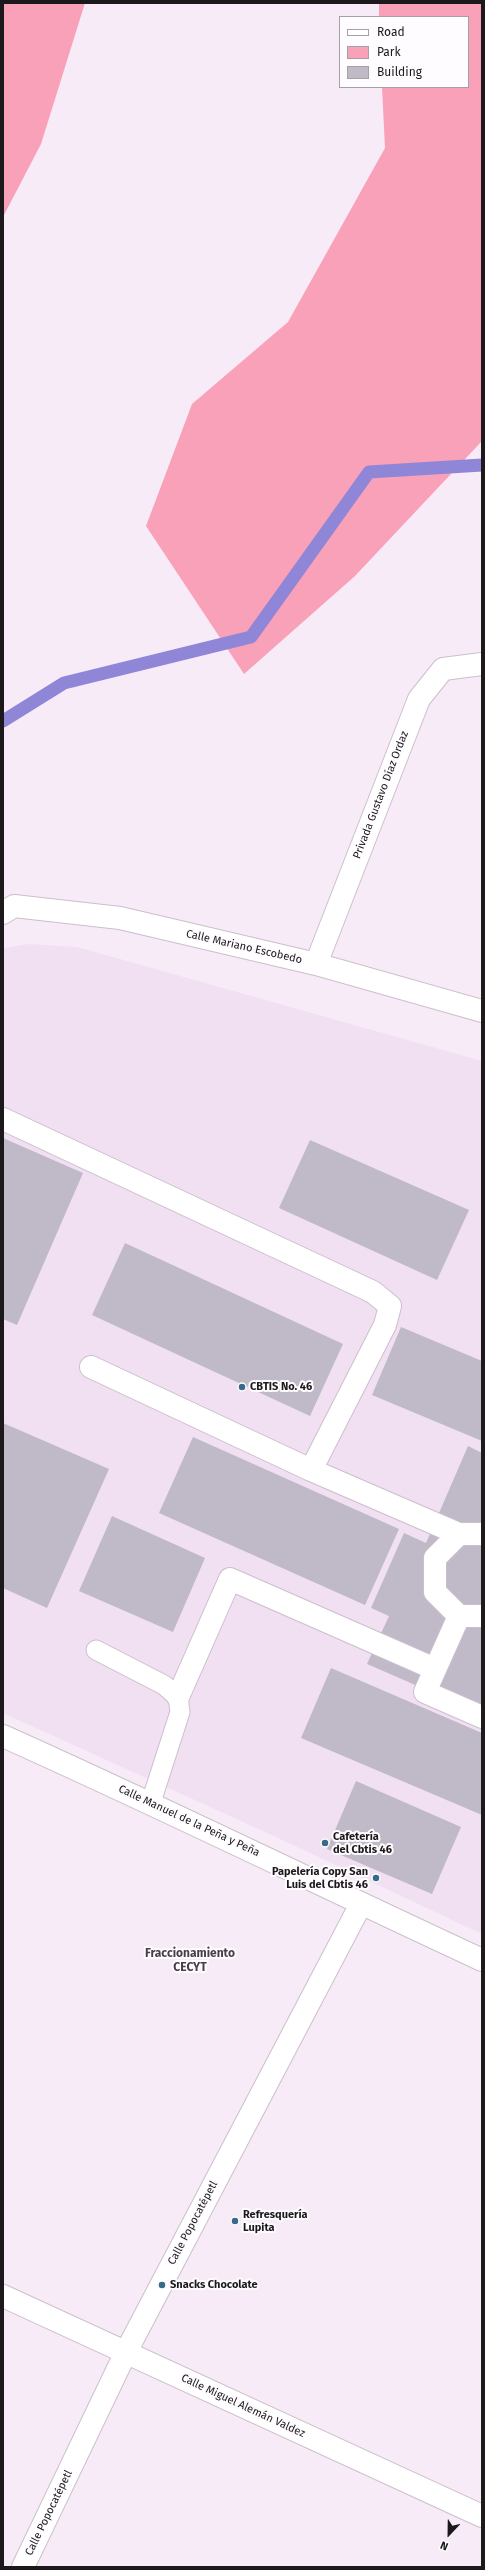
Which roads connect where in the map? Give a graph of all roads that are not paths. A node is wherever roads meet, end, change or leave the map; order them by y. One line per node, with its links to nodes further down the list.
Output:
1 (482, 664): 3 (street, Privada Gustavo Díaz Ordaz)
2 (3, 913): 3 (street, Calle Mariano Escobedo)
3 (316, 964): 4 (street, Calle Mariano Escobedo)
4 (482, 1011)
5 (3, 1119): 7 (street)
6 (90, 1367): 7 (street)
7 (311, 1470): 8 (street)
8 (458, 1534): 9 (street); 10 (street)
9 (482, 1534)
10 (459, 1616): 11 (street); 13 (street)
11 (482, 1616)
12 (96, 1650): 14 (lane)
13 (435, 1669): 14 (street); 15 (street)
14 (178, 1697): 17 (lane)
15 (482, 1718)
16 (3, 1736): 17 (street, Calle Manuel de la Peña y Peña)
17 (151, 1802): 18 (street, Calle Manuel de la Peña y Peña)
18 (361, 1904): 19 (street, Calle Manuel de la Peña y Peña); 21 (street, Calle Popocatépetl)
19 (482, 1960)
20 (3, 2296): 21 (street, Calle Miguel Alemán Valdez)
21 (126, 2352): 22 (street, Calle Miguel Alemán Valdez); 23 (street, Calle Popocatépetl)
22 (482, 2516)
23 (22, 2567)

